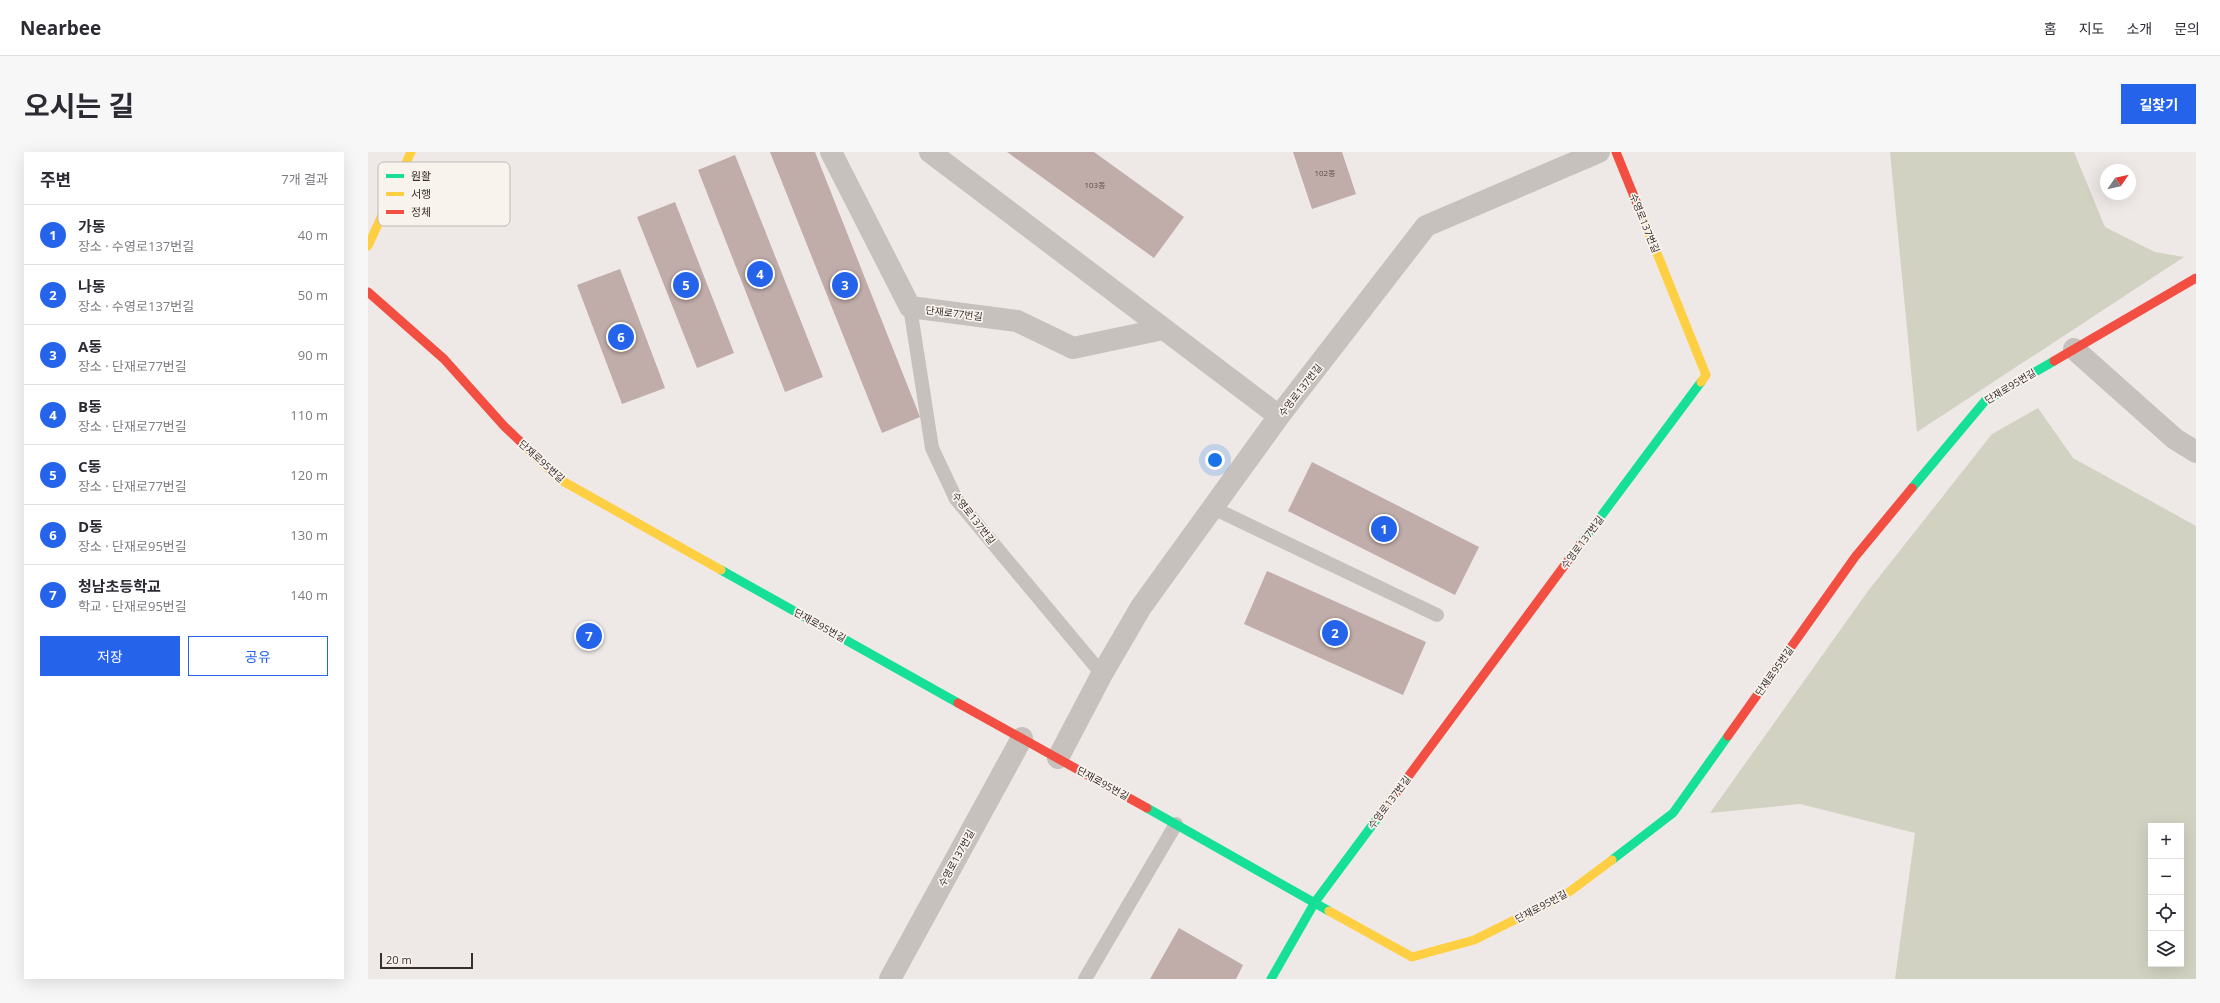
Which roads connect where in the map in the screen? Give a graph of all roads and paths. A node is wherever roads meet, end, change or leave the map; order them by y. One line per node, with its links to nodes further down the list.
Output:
1 (411, 152): 6 (street)
2 (831, 152): 11 (street)
3 (930, 152): 12 (street)
4 (1599, 152): 14 (street, 수영로137번길)
5 (1616, 152): 22 (street, 수영로137번길)
6 (406, 162)
7 (378, 224): 8 (street)
8 (368, 246)
9 (2196, 278): 13 (street, 단재로95번길)
10 (368, 292): 19 (street, 단재로95번길)
11 (910, 307): 12 (street, 단재로77번길); 18 (lane, 수영로137번길)
12 (1163, 329): 14 (street)
13 (2074, 349): 15 (street); 22 (street, 단재로95번길)
14 (1279, 416): 16 (street, 수영로137번길)
15 (2196, 452)
16 (1213, 508): 17 (lane); 18 (street, 수영로137번길)
17 (1437, 615)
18 (1102, 674): 20 (street, 수영로137번길)
19 (1022, 738): 20 (street, 단재로95번길); 23 (street, 수영로137번길)
20 (1058, 758): 21 (street, 단재로95번길)
21 (1176, 824): 22 (street, 단재로95번길); 24 (lane)
22 (1315, 902): 25 (street)
23 (890, 979)
24 (1085, 979)
25 (1271, 979)

